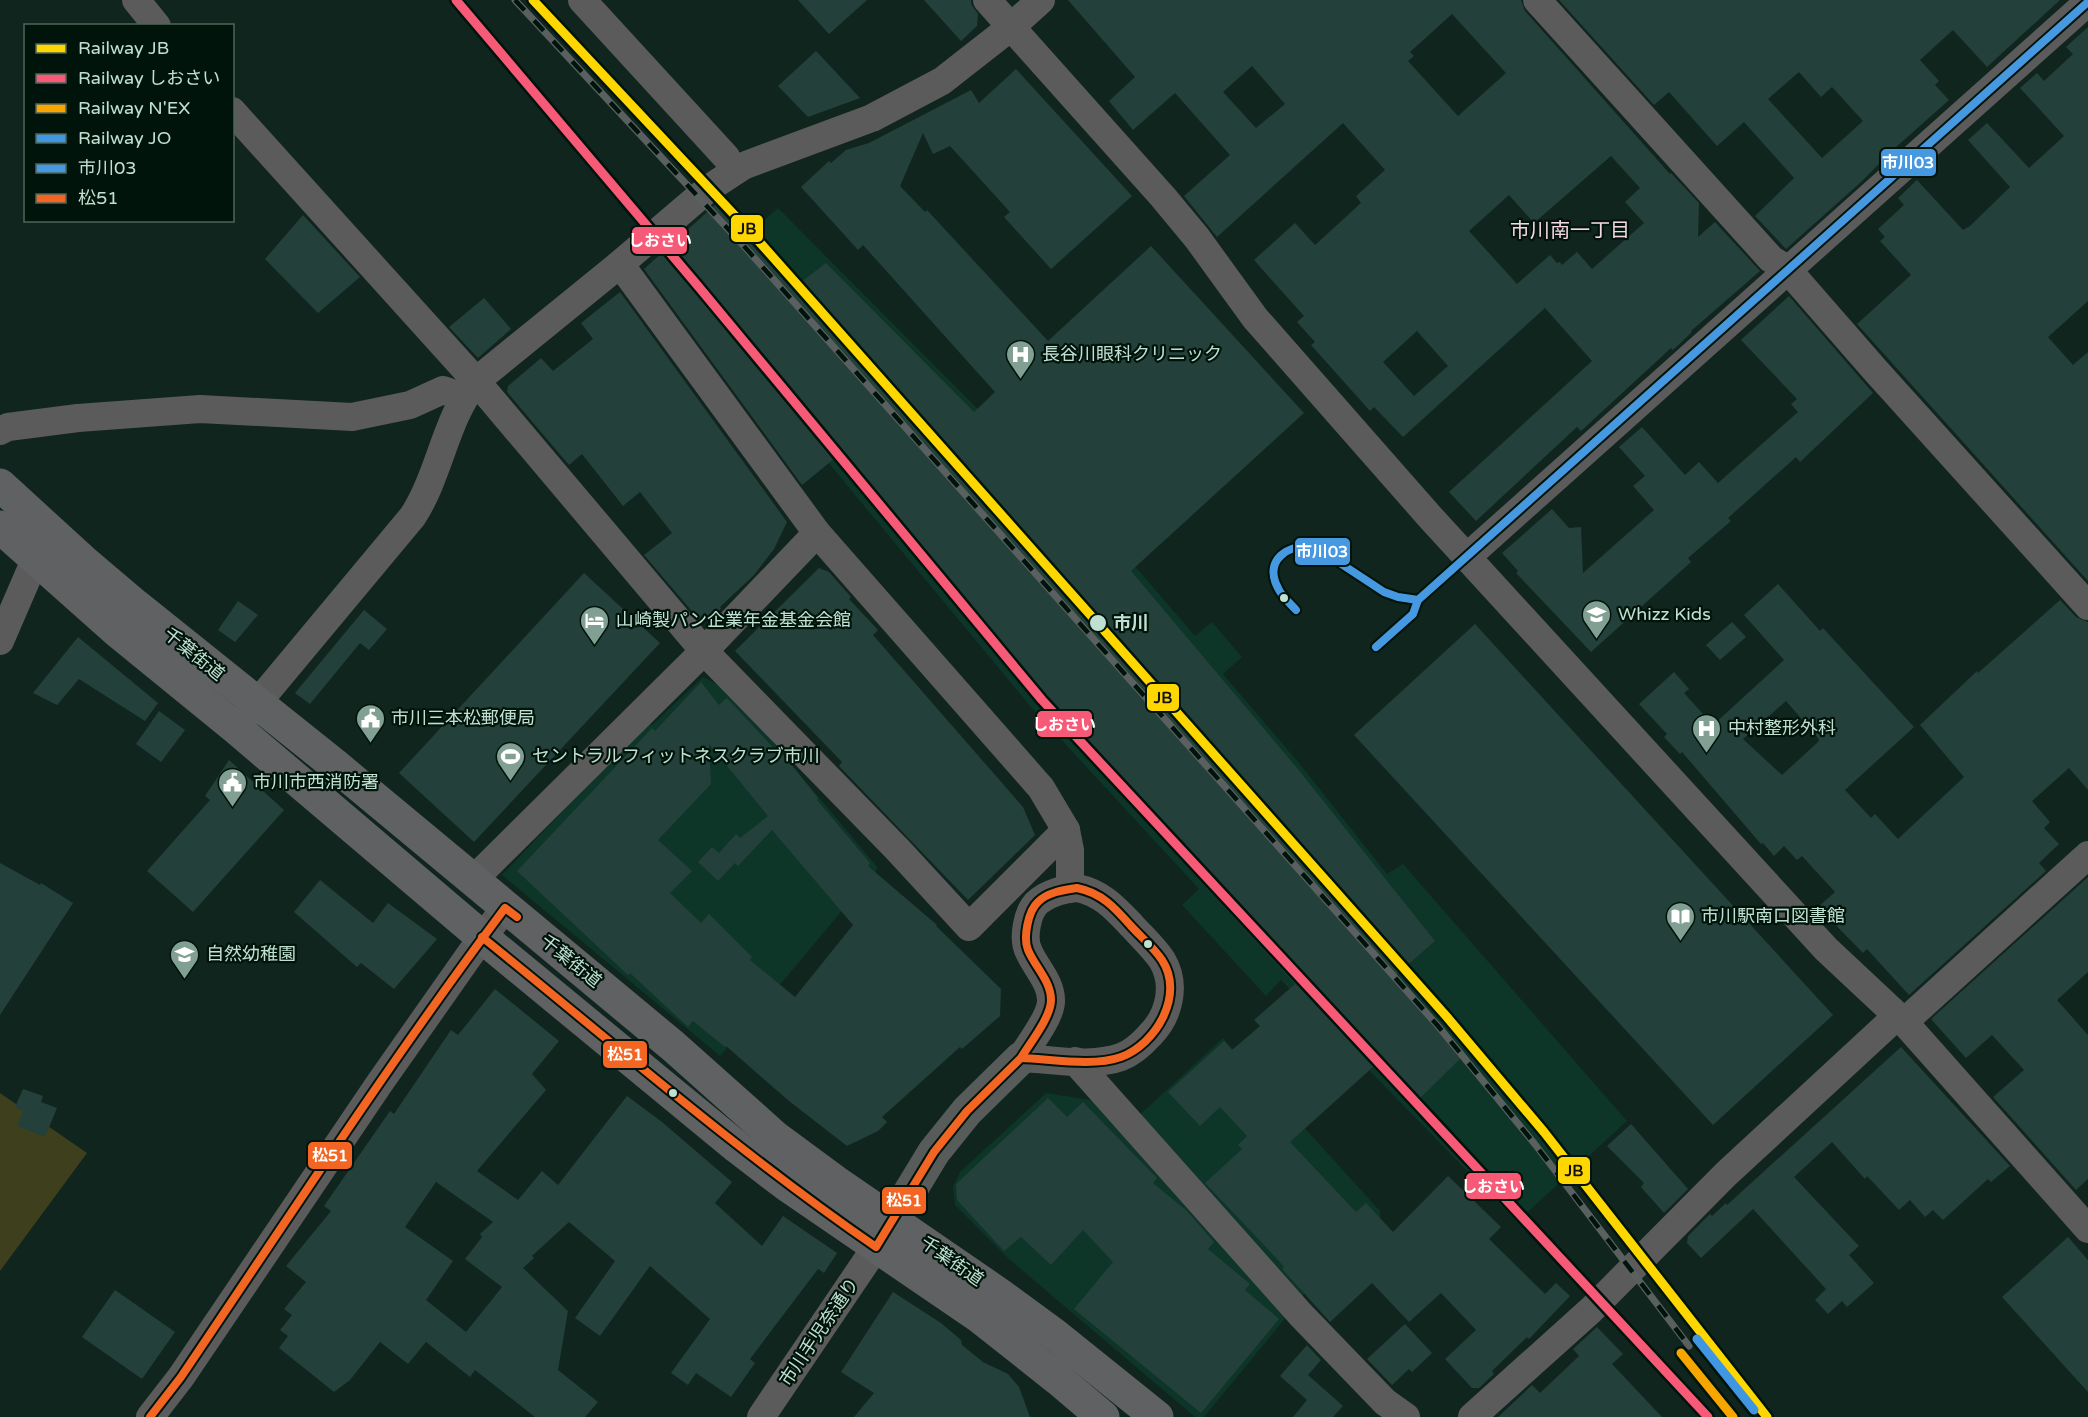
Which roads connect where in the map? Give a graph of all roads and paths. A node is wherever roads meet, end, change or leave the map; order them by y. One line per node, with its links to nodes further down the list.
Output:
1 (136, 0): 7 (street)
2 (582, 0): 10 (street)
3 (987, 0): 8 (street)
4 (1041, 0): 8 (street)
5 (1537, 0): 12 (street)
6 (2088, 2): 12 (street)
7 (155, 24)
8 (1011, 27): 11 (street); 18 (street)
9 (234, 113): 13 (street)
10 (726, 157)
11 (620, 264): 13 (street); 17 (street)
12 (1787, 269): 18 (street); 20 (street)
13 (470, 389): 14 (street); 22 (street); 23 (street)
14 (0, 431)
15 (0, 485): 23 (highway, 千葉街道)
16 (0, 527): 19 (highway, 千葉街道)
17 (817, 533): 22 (street); 25 (street)
18 (1467, 557): 31 (street)
19 (35, 560): 21 (street); 24 (highway, 千葉街道)
20 (2088, 606)
21 (0, 641)
22 (704, 651): 25 (street); 27 (street)
23 (256, 703): 24 (street); 27 (highway, 千葉街道)
24 (237, 728): 30 (highway, 千葉街道)
25 (1066, 830): 28 (street)
26 (2088, 855): 31 (street)
27 (473, 880): 29 (highway, 千葉街道)
28 (1070, 888): 32 (street); 33 (street)
29 (505, 908): 30 (street); 35 (highway, 千葉街道)
30 (482, 938): 35 (highway, 千葉街道); 36 (street)
31 (1900, 1019): 34 (street); 41 (street)
32 (1021, 1058): 33 (street); 35 (main road)
33 (1075, 1061): 40 (street)
34 (2088, 1229)
35 (884, 1233): 37 (street, 市川手児奈通り); 38 (highway, 千葉街道); 39 (highway, 千葉街道)
36 (150, 1417)
37 (761, 1417)
38 (1103, 1417)
39 (1157, 1417)
40 (1406, 1417)
41 (1472, 1417)

